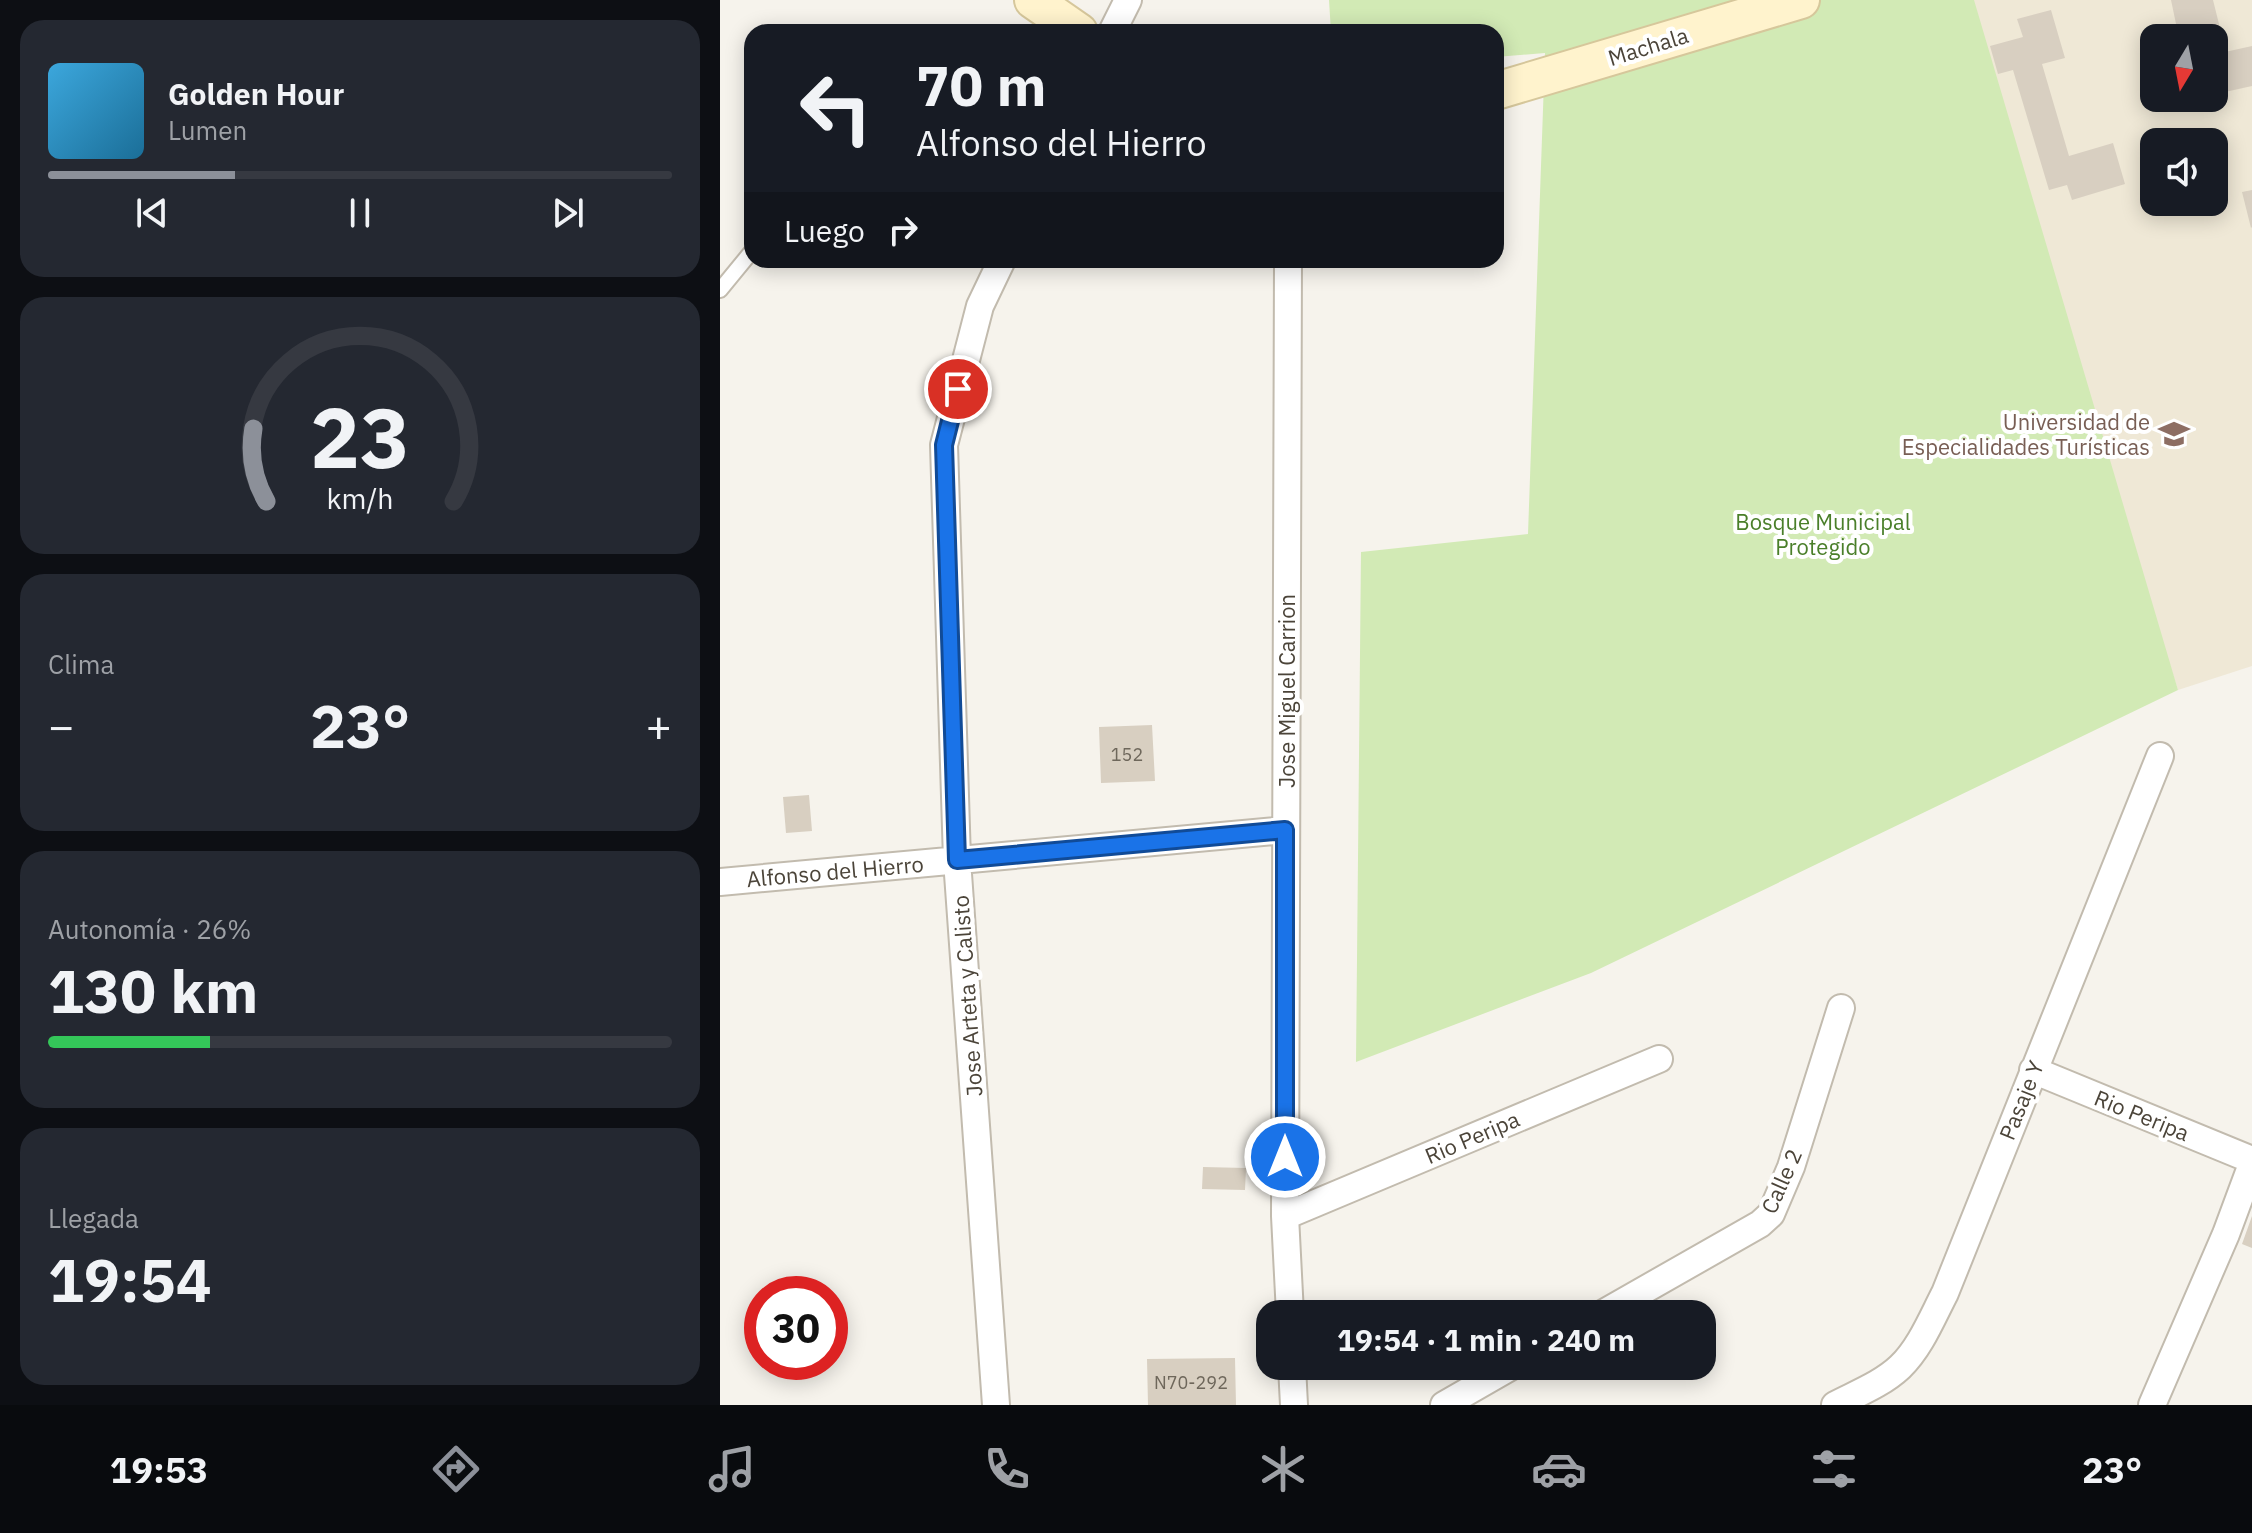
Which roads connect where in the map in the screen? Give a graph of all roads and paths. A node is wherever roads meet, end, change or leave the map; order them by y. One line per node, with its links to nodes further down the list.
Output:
1 (1033, 0): 4 (main road)
2 (1128, 0): 5 (street)
3 (1801, 0): 6 (main road, Machala)
4 (1068, 24)
5 (1116, 24)
6 (1504, 89)
7 (744, 261): 10 (lane)
8 (998, 268): 13 (street, Jose Arteta y Calisto)
9 (1288, 268): 12 (street, Jose Miguel Carrion)
10 (720, 290)
11 (2160, 756): 17 (street, Pasaje Y)
12 (1285, 830): 13 (street, Alfonso del Hierro); 19 (street, Jose Miguel Carrion)
13 (957, 860): 14 (street, Alfonso del Hierro); 24 (street, Jose Arteta y Calisto)
14 (720, 882)
15 (1841, 1008): 21 (street, Calle 2)
16 (1659, 1059): 19 (street, Rio Peripa)
17 (2033, 1070): 18 (street, Rio Peripa); 27 (street, Pasaje Y)
18 (2252, 1162): 28 (street)
19 (1285, 1216): 20 (street, Jose Miguel Carrion)
20 (1289, 1300)
21 (1627, 1300)
22 (1293, 1380): 25 (street)
23 (1488, 1380): 26 (street)
24 (996, 1405)
25 (1294, 1405)
26 (1444, 1405)
27 (1835, 1405)
28 (2152, 1405)

